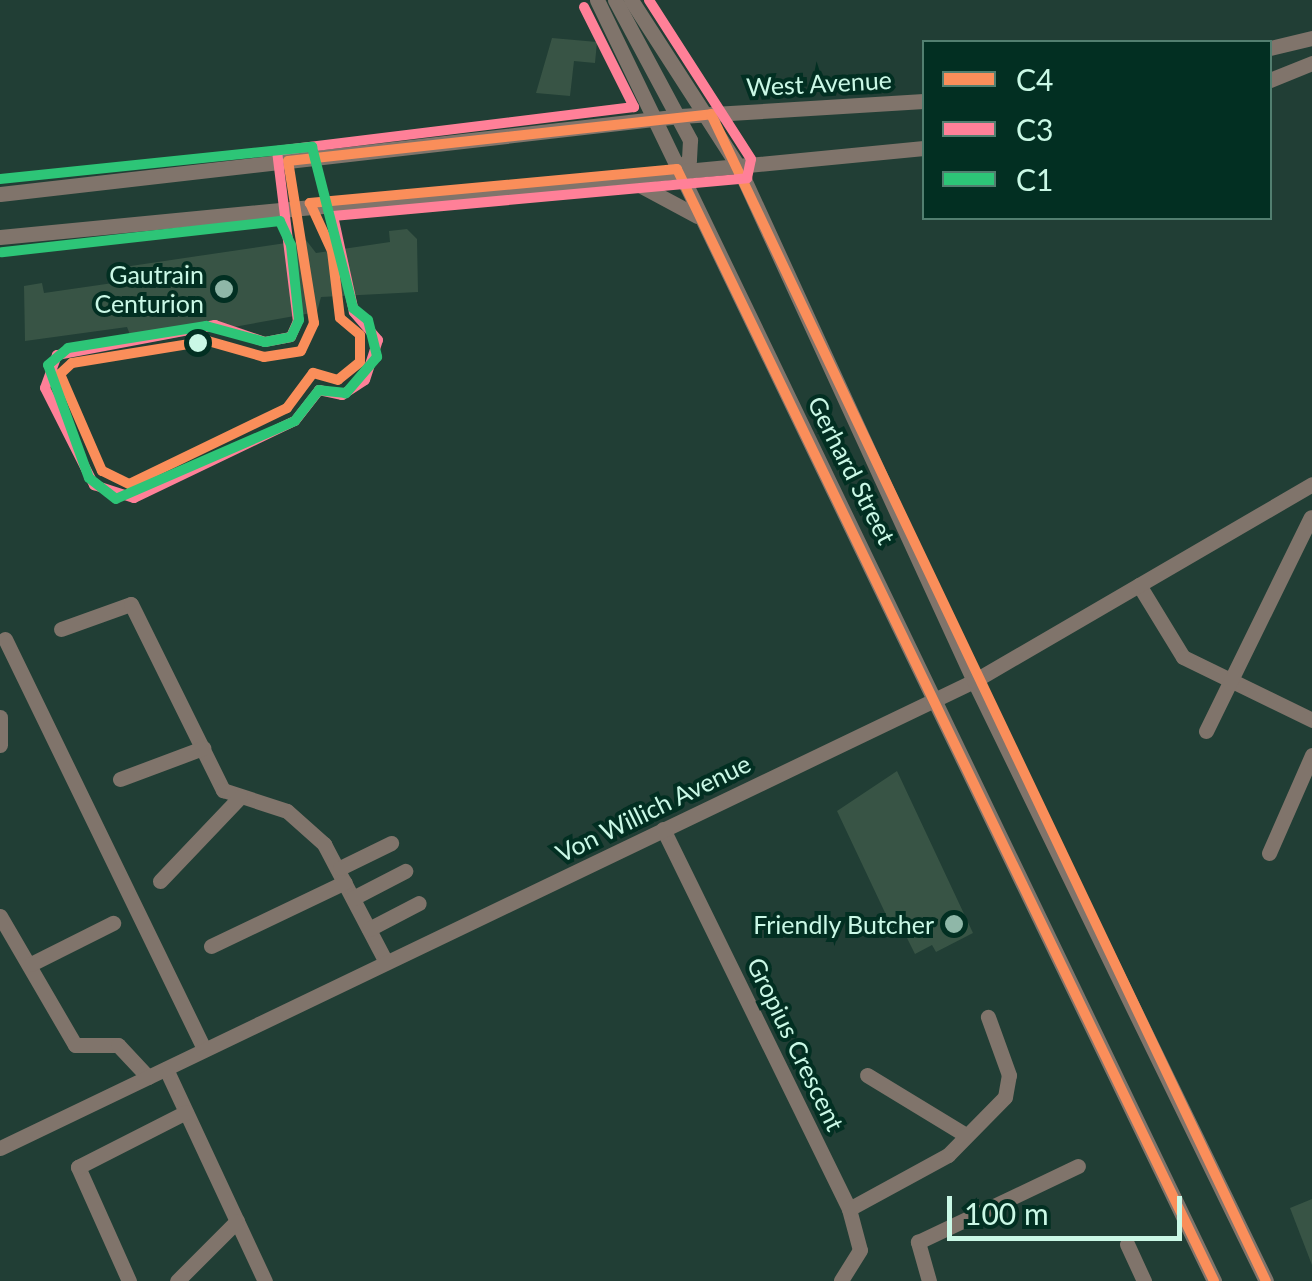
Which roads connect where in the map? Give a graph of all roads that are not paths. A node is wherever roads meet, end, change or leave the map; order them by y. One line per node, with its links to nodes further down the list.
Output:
1 (596, 0): 11 (street, Gerhard Street)
2 (615, 0): 10 (street)
3 (631, 0): 9 (street, Gerhard Street)
4 (1312, 38): 5 (street)
5 (1272, 48)
6 (1312, 64): 7 (street)
7 (1272, 79)
8 (922, 102): 9 (street, West Avenue)
9 (711, 114): 10 (street, West Avenue); 13 (street, Gerhard Street)
10 (680, 116): 11 (street, West Avenue); 14 (street)
11 (657, 120): 14 (street, Gerhard Street); 16 (street, West Avenue)
12 (922, 148): 13 (street)
13 (738, 166): 14 (street); 25 (street, Gerhard Street)
14 (678, 170): 15 (street); 17 (street, Gerhard Street)
15 (623, 178): 17 (street); 18 (street)
16 (0, 194)
17 (707, 226): 26 (street, Gerhard Street)
18 (0, 237)
19 (1312, 484): 21 (street, Von Willich Avenue)
20 (1311, 517): 24 (street)
21 (1139, 585): 24 (street); 25 (street, Von Willich Avenue)
22 (61, 629): 31 (street)
23 (5, 639): 50 (street)
24 (1232, 679): 28 (street); 29 (street)
25 (974, 681): 26 (street, Von Willich Avenue); 68 (street, Gerhard Street)
26 (937, 698): 35 (street, Von Willich Avenue); 67 (street, Gerhard Street)
27 (0, 717): 30 (street)
28 (1312, 720)
29 (1206, 732)
30 (0, 744)
31 (203, 748): 33 (street); 34 (street)
32 (1312, 755): 37 (street)
33 (120, 779)
34 (240, 798): 39 (street); 40 (street)
35 (663, 830): 47 (street, Von Willich Avenue); 58 (street, Gropius Crescent)
36 (391, 842): 39 (street)
37 (1269, 853)
38 (405, 871): 41 (street)
39 (342, 875): 41 (street); 46 (street)
40 (160, 882)
41 (353, 898): 45 (street)
42 (419, 904): 45 (street)
43 (0, 916): 48 (street)
44 (113, 923): 48 (street)
45 (369, 929): 47 (street)
46 (211, 946)
47 (386, 962): 50 (street, Von Willich Avenue)
48 (31, 964): 53 (street)
49 (988, 1016): 55 (street)
50 (204, 1048): 51 (street, Von Willich Avenue)
51 (166, 1069): 53 (street, Von Willich Avenue); 54 (street)
52 (868, 1075): 55 (street)
53 (148, 1077): 56 (street, Von Willich Avenue)
54 (186, 1112): 59 (street); 61 (street)
55 (964, 1134): 58 (street)
56 (0, 1148)
57 (1078, 1166): 65 (street)
58 (849, 1209): 64 (street, Gropius Crescent)
59 (238, 1221): 62 (street); 63 (street)
60 (1127, 1244): 66 (street)
61 (129, 1281)
62 (177, 1281)
63 (265, 1281)
64 (841, 1281)
65 (928, 1281)
66 (1144, 1281)
67 (1214, 1281)
68 (1266, 1281)

